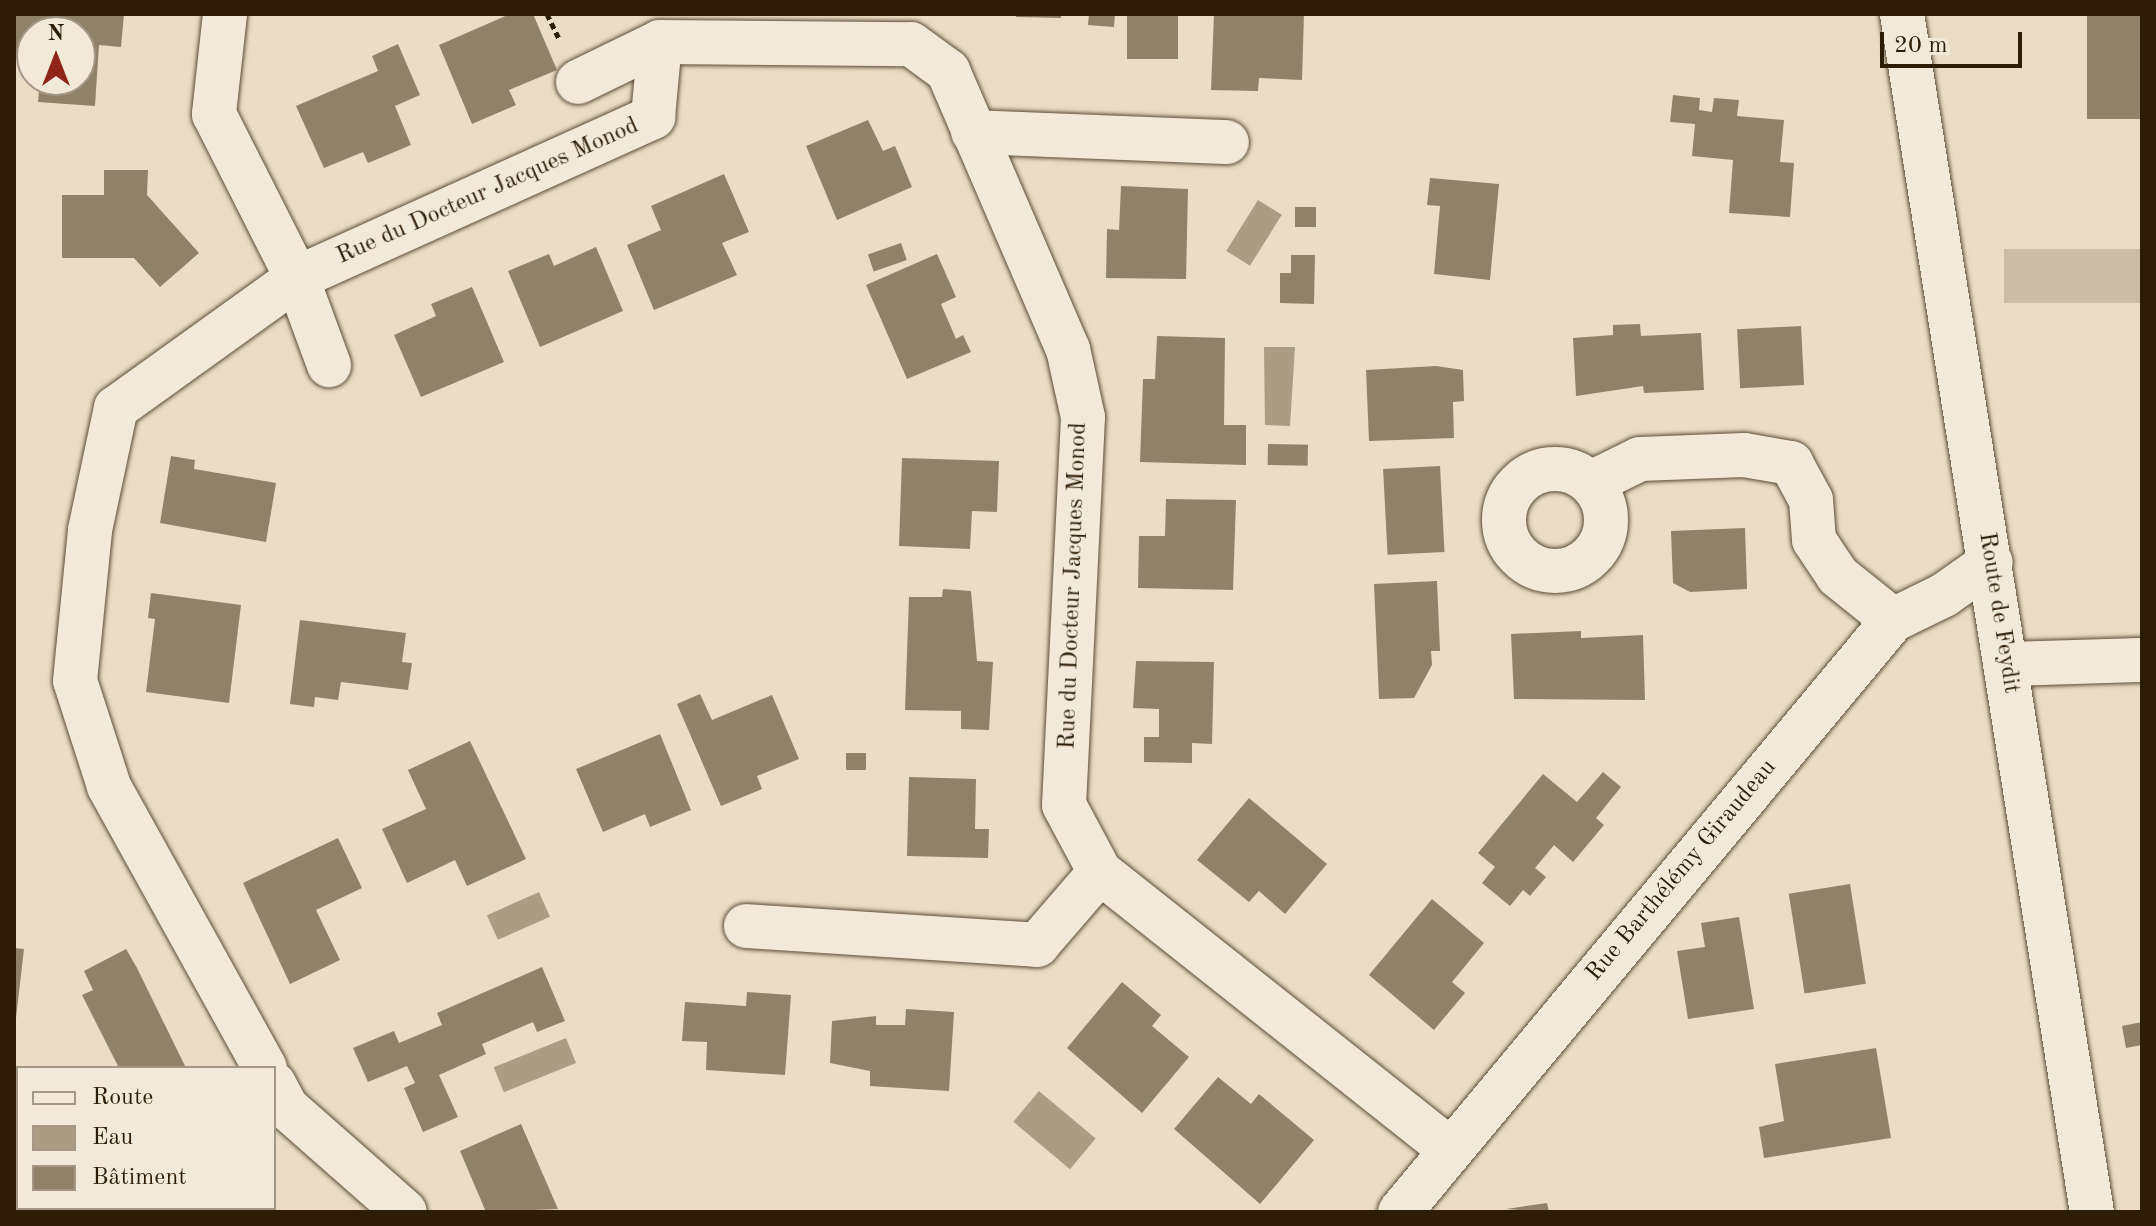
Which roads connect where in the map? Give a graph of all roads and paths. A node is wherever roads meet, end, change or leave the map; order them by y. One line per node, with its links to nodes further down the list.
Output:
1 (225, 14): 7 (street)
2 (1902, 14): 10 (street, Route de Feydit)
3 (660, 42): 4 (street, Rue du Docteur Jacques Monod); 5 (street, Rue du Docteur Jacques Monod); 7 (street, Rue du Docteur Jacques Monod)
4 (578, 82)
5 (973, 132): 6 (street); 14 (street, Rue du Docteur Jacques Monod)
6 (1227, 142)
7 (297, 278): 8 (street); 16 (street, Rue du Docteur Jacques Monod)
8 (329, 365)
9 (1593, 482): 11 (street)
10 (1991, 562): 11 (street, Rue Barthélémy Giraudeau); 13 (street, Route de Feydit)
11 (1893, 620): 18 (street, Rue Barthélémy Giraudeau)
12 (2142, 660): 13 (street)
13 (2006, 664): 21 (street, Route de Feydit)
14 (1100, 872): 15 (street); 18 (street, Rue du Docteur Jacques Monod)
15 (746, 926)
16 (264, 1066)
17 (276, 1088): 19 (street)
18 (1450, 1149): 20 (street, Rue Barthélémy Giraudeau)
19 (405, 1212)
20 (1400, 1212)
21 (2092, 1212)

